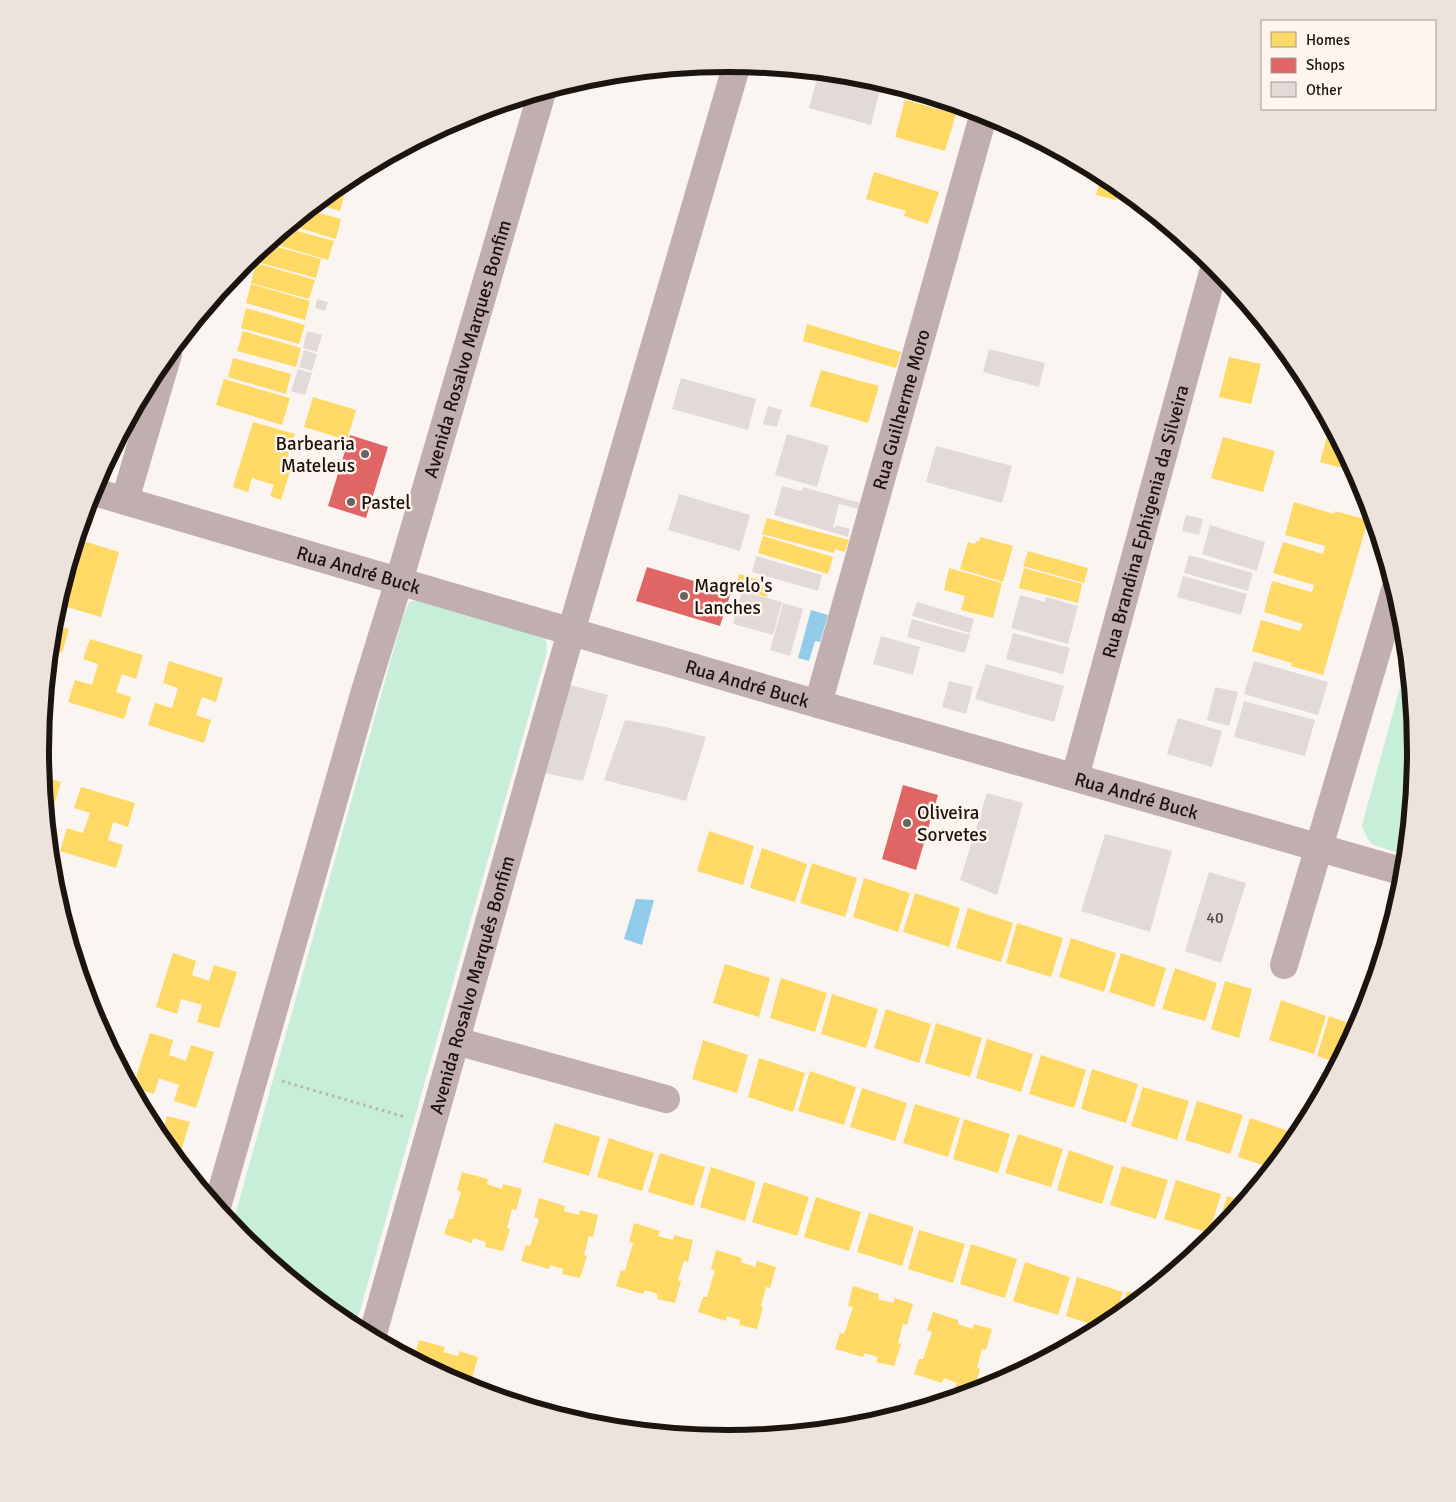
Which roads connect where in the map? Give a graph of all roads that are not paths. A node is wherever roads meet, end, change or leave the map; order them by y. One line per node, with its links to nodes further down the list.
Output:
1 (735, 72): 10 (street)
2 (540, 99): 8 (street, Avenida Rosalvo Marques Bonfim)
3 (982, 121): 11 (street, Rua Guilherme Moro)
4 (1212, 275): 12 (street, Rua Brandina Ephigenia da Silveira)
5 (161, 377): 7 (street)
6 (99, 493): 7 (street, Rua André Buck)
7 (124, 500): 8 (street, Rua André Buck)
8 (400, 581): 10 (street, Rua André Buck); 18 (street, Avenida Rosalvo Marques Bonfim)
9 (1391, 604): 13 (street)
10 (571, 632): 11 (street, Rua André Buck); 16 (street, Avenida Rosalvo Marquês Bonfim)
11 (818, 704): 12 (street, Rua André Buck)
12 (1075, 777): 13 (street, Rua André Buck)
13 (1320, 848): 14 (street, Rua André Buck); 15 (street)
14 (1396, 870)
15 (1284, 965)
16 (456, 1041): 17 (street); 19 (street, Avenida Rosalvo Marquês Bonfim)
17 (666, 1099)
18 (218, 1200)
19 (374, 1330)

